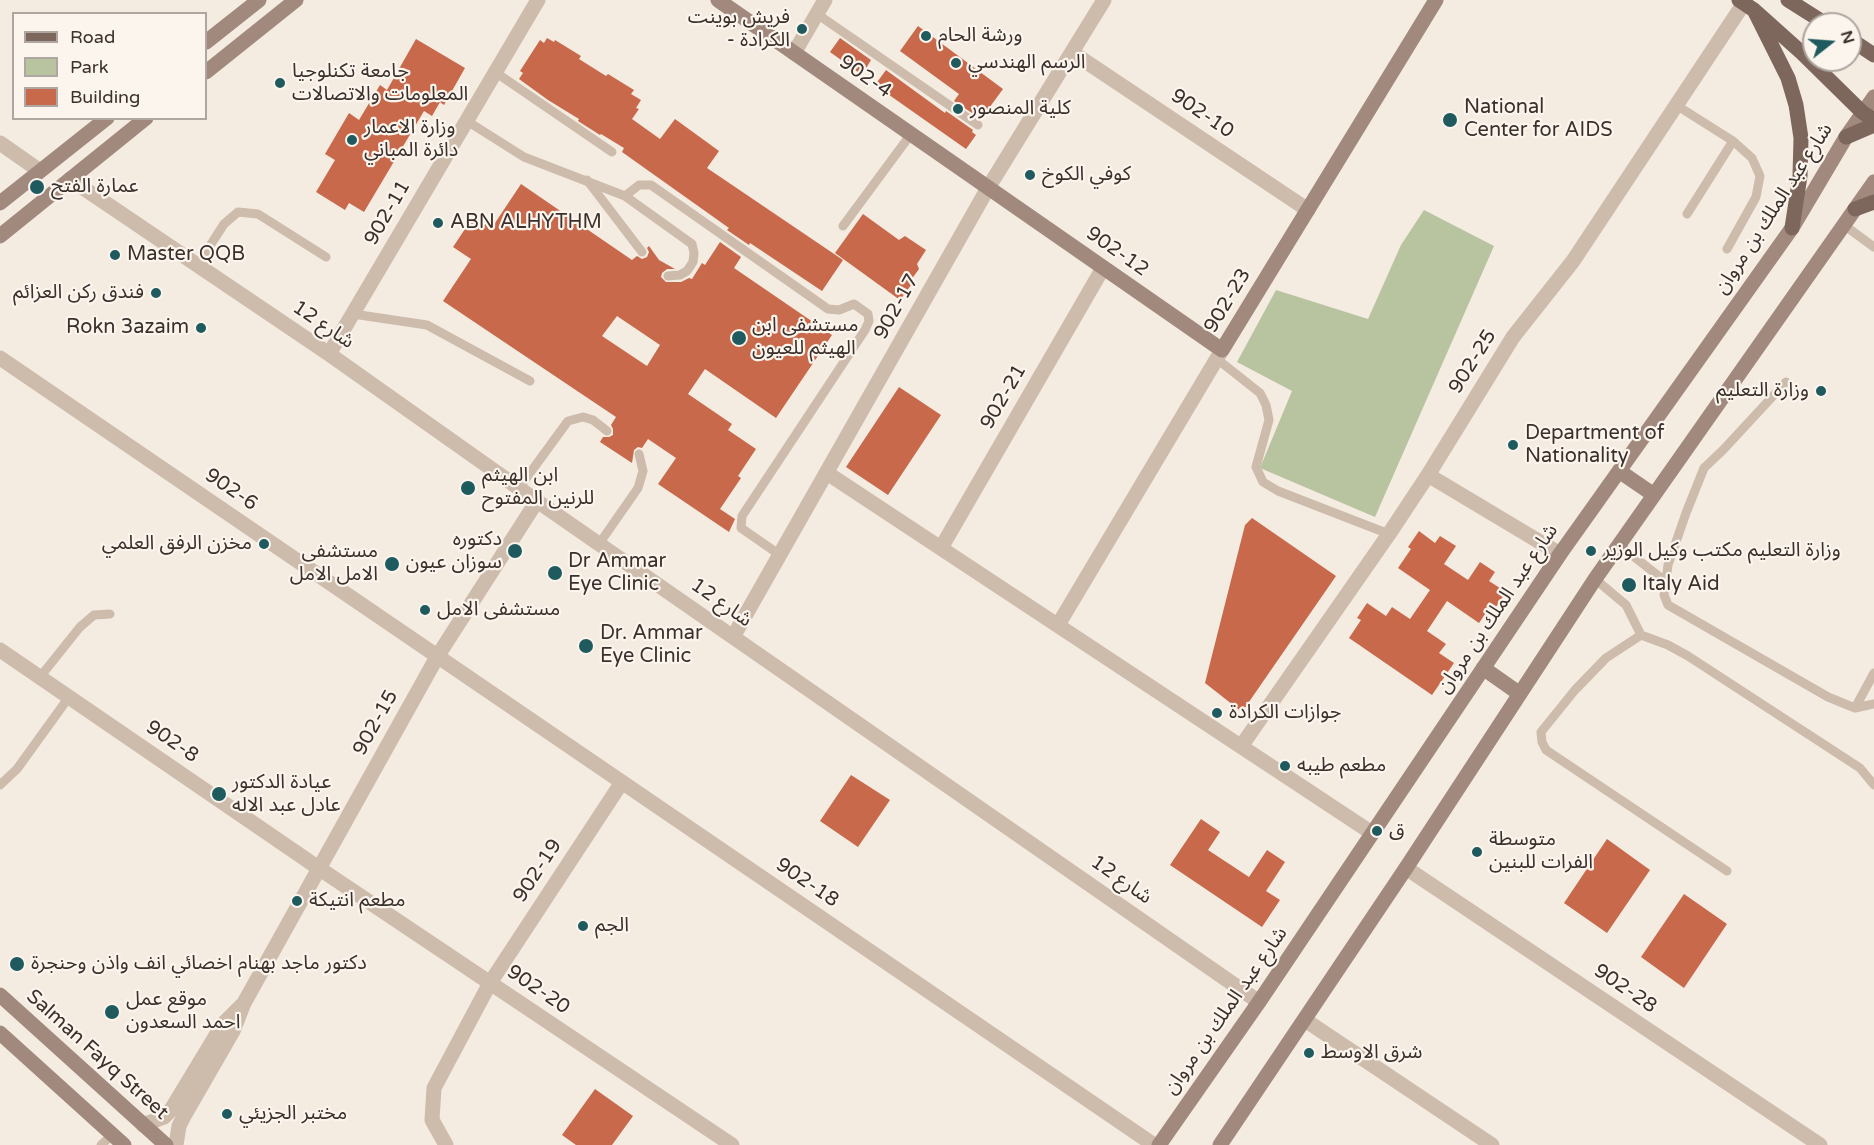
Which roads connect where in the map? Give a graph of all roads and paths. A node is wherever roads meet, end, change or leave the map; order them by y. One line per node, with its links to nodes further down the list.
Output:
1 (259, 0): 11 (street)
2 (296, 0): 14 (street)
3 (538, 0): 15 (street, 902-11)
4 (718, 0): 12 (street, 902-4)
5 (1104, 0): 13 (street, 902-17)
6 (1436, 0): 38 (street, 902-23)
7 (1788, 0): 10 (main road)
8 (1746, 4): 17 (street, 902-25); 18 (main road); 42 (main road)
9 (821, 7): 12 (street); 22 (lane)
10 (1807, 12)
11 (207, 41)
12 (794, 53): 24 (street, 902-4)
13 (1073, 53): 33 (street, 902-17); 38 (street, 902-10)
14 (207, 71)
15 (495, 72): 21 (street, 902-11); 28 (lane)
16 (1874, 97): 18 (street, شارع عبد الملك بن مروان)
17 (1676, 105): 26 (lane); 61 (street, 902-25)
18 (1868, 116): 25 (street, شارع عبد الملك بن مروان)
19 (104, 120): 29 (street)
20 (144, 120): 30 (street)
21 (467, 121): 31 (lane); 51 (street, 902-11)
22 (978, 125)
23 (1874, 125): 25 (main road)
24 (911, 134): 33 (street, 902-4); 41 (lane)
25 (1846, 137): 42 (street, شارع عبد الملك بن مروان)
26 (1732, 141): 39 (lane); 45 (lane)
27 (0, 142): 29 (street)
28 (612, 152)
29 (40, 171): 36 (street)
30 (70, 179): 43 (street); 48 (street, شارع 12)
31 (586, 180): 34 (lane); 46 (lane)
32 (1874, 182): 37 (street)
33 (988, 188): 49 (street, 902-12); 60 (street, 902-17)
34 (625, 196): 50 (lane); 70 (lane)
35 (1874, 202): 37 (main road)
36 (0, 203)
37 (1855, 209): 40 (street)
38 (1308, 210): 53 (street, 902-23)
39 (1687, 214)
40 (1844, 225): 44 (lane); 63 (street)
41 (843, 226)
42 (1792, 228): 59 (street, شارع عبد الملك بن مروان)
43 (0, 236)
44 (1874, 247)
45 (1726, 249)
46 (642, 252)
47 (326, 257): 48 (lane)
48 (197, 266): 52 (street, شارع 12)
49 (1103, 268): 53 (street, 902-12); 68 (street, 902-21)
50 (668, 276)
51 (353, 314): 52 (street, 902-11); 55 (lane)
52 (330, 354): 62 (street, شارع 12)
53 (1219, 355): 65 (lane); 74 (street, 902-23)
54 (0, 358): 78 (street, 902-6)
55 (530, 381)
56 (1786, 382): 72 (lane)
57 (607, 431): 62 (lane)
58 (639, 454): 66 (lane)
59 (1619, 471): 63 (street); 69 (street, شارع عبد الملك بن مروان)
60 (827, 473): 68 (street); 70 (street, 902-17)
61 (1428, 475): 65 (street, 902-25); 69 (street)
62 (519, 488): 64 (street, شارع 12)
63 (1654, 495): 67 (street)
64 (537, 501): 66 (street, شارع 12); 78 (street, 902-15)
65 (1389, 534): 86 (street, 902-25)
66 (599, 544): 76 (street, شارع 12)
67 (1619, 545): 71 (street); 72 (lane)
68 (941, 548): 74 (street)
69 (1560, 554): 79 (street, شارع عبد الملك بن مروان)
70 (780, 555): 76 (street, 902-17)
71 (1595, 579): 75 (lane); 82 (street)
72 (1665, 581): 85 (lane)
73 (110, 614): 81 (lane)
74 (1058, 625): 86 (street)
75 (1641, 635): 89 (lane); 93 (lane)
76 (733, 637): 96 (street, شارع 12)
77 (0, 650): 81 (street, 902-8)
78 (437, 657): 87 (street, 902-18); 92 (street, 902-15)
79 (1483, 668): 82 (street); 90 (street, شارع عبد الملك بن مروان)
80 (1874, 673): 85 (lane)
81 (40, 677): 83 (street, 902-8)
82 (1520, 694): 91 (street)
83 (69, 697): 88 (lane); 92 (street, 902-8)
84 (1874, 704): 85 (lane)
85 (1855, 708)
86 (1242, 746): 90 (street)
87 (622, 782): 94 (street, 902-19); 106 (street, 902-18)
88 (0, 785)
89 (1874, 785)
90 (1372, 833): 96 (street, شارع عبد الملك بن مروان)
91 (1406, 868): 98 (street); 110 (street, 902-28)
92 (320, 869): 94 (street, 902-20); 97 (street, 902-15)
93 (1727, 871)
94 (490, 983): 104 (street, 902-19); 105 (street, 902-20)
95 (0, 995): 100 (street, Salman Fayq Street)
96 (1259, 1002): 107 (street, شارع عبد الملك بن مروان)
97 (244, 1003): 100 (street, 902-15); 103 (street, 902-15)
98 (1305, 1020): 108 (street); 109 (street)
99 (0, 1033): 101 (street)
100 (143, 1125): 102 (street, Salman Fayq Street)
101 (112, 1142)
102 (166, 1145)
103 (176, 1145)
104 (446, 1145)
105 (732, 1145)
106 (1154, 1145)
107 (1159, 1145)
108 (1220, 1145)
109 (1492, 1145)
110 (1820, 1145)

